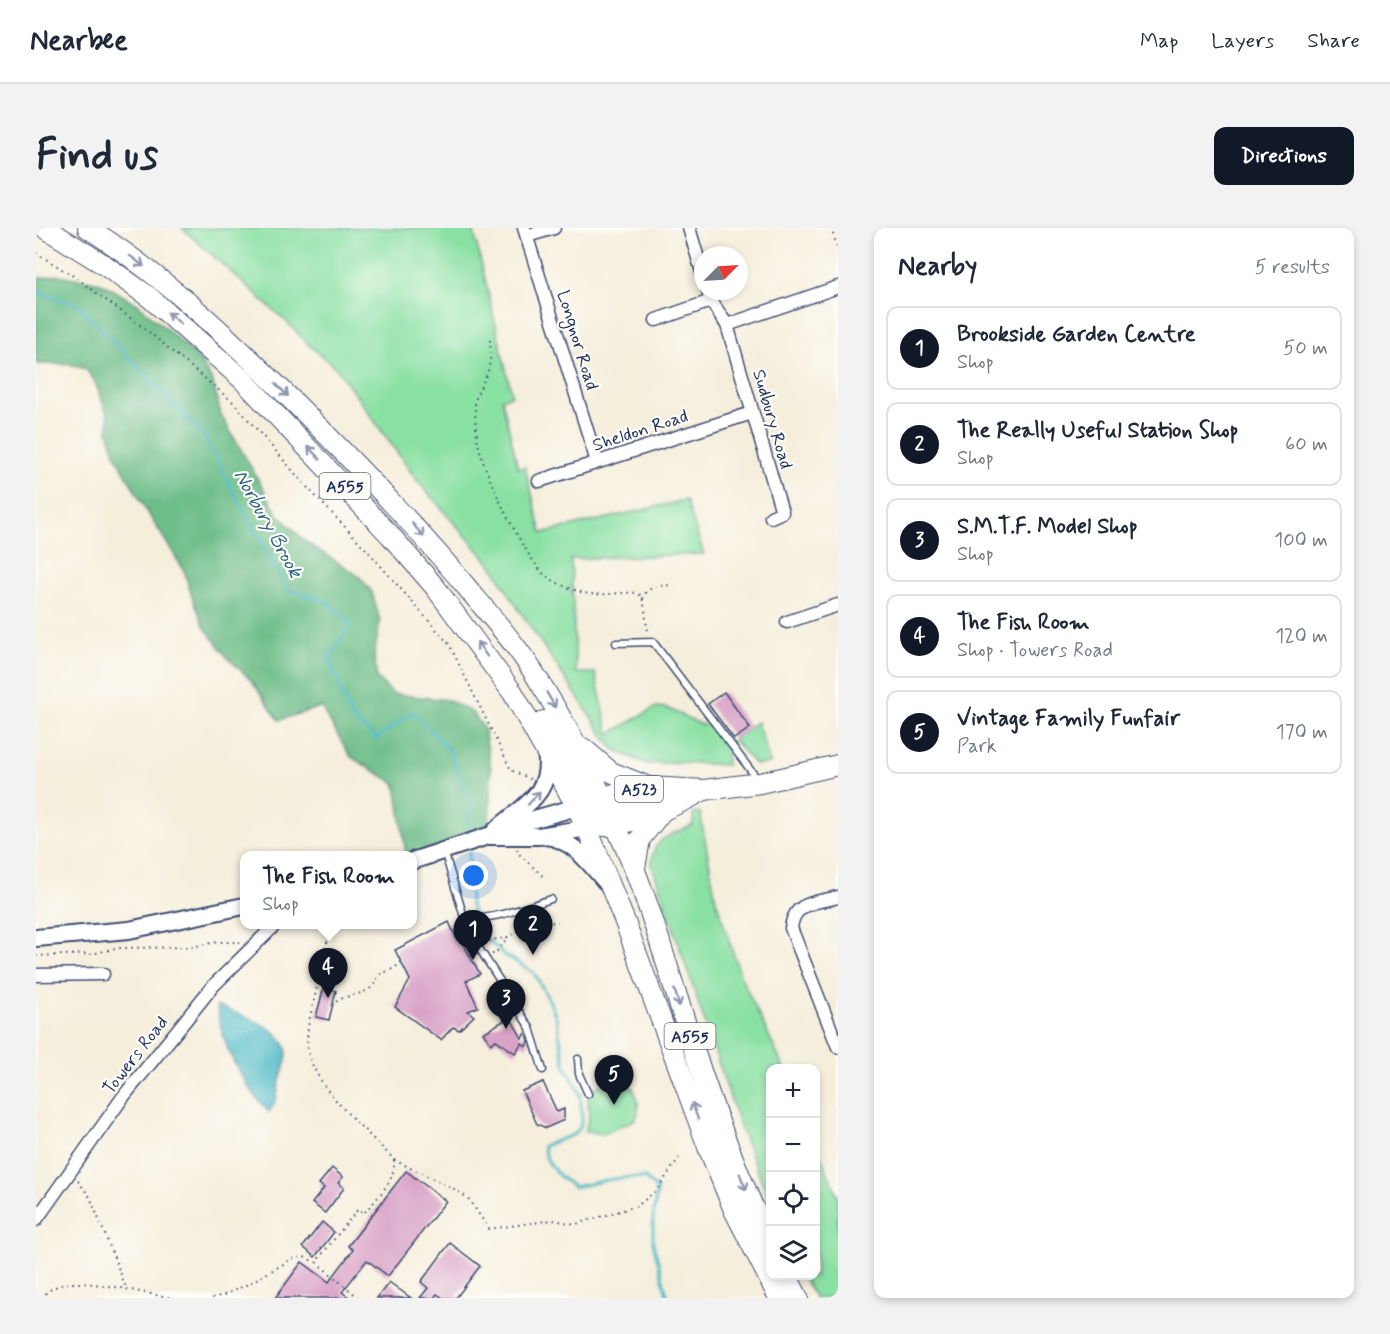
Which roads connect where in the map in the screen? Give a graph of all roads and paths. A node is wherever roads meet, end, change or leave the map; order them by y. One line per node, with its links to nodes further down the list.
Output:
1 (45, 228): 28 (highway, A555, one-way to 1)
2 (88, 228): 22 (highway, A555, one-way to 22)
3 (554, 228): 6 (street)
4 (689, 228): 7 (street)
5 (831, 228): 8 (path)
6 (526, 232): 17 (street, Longnor Road)
7 (694, 246)
8 (838, 249)
9 (36, 253): 30 (path)
10 (838, 287): 14 (street)
11 (701, 300): 13 (street)
12 (712, 300): 14 (street, Sudbury Road)
13 (656, 320)
14 (726, 325): 16 (street, Sudbury Road)
15 (490, 340): 21 (path)
16 (752, 413): 17 (street, Sheldon Road); 19 (street, Sudbury Road)
17 (597, 462): 18 (street, Sheldon Road)
18 (539, 481)
19 (771, 517)
20 (670, 585): 21 (path)
21 (643, 599): 25 (path)
22 (478, 600): 27 (highway, A555, one-way to 27); 35 (highway)
23 (838, 605): 24 (street)
24 (787, 622)
25 (653, 642): 26 (lane); 31 (lane)
26 (616, 643)
27 (572, 737): 32 (highway); 35 (highway, A555)
28 (546, 750): 35 (highway, A555); 36 (main road, one-way to 28)
29 (837, 770): 31 (highway, A523)
30 (525, 776)
31 (760, 783): 33 (highway, A523)
32 (648, 787): 33 (highway, A523); 35 (highway, A523)
33 (699, 792): 34 (highway, A523); 35 (highway)
34 (663, 810): 35 (highway, A523); 41 (highway)
35 (596, 814): 36 (main road); 37 (main road); 41 (highway, A555); 43 (highway, A555); 63 (highway)
36 (488, 835): 38 (main road); 39 (main road)
37 (539, 836): 38 (main road); 43 (main road)
38 (514, 837): 42 (path)
39 (449, 848): 40 (main road); 47 (lane)
40 (417, 859)
41 (635, 871): 72 (highway, A555, one-way to 72)
42 (546, 879)
43 (613, 890): 63 (highway, A555)
44 (838, 897): 64 (street)
45 (551, 899): 47 (lane)
46 (240, 907): 54 (main road)
47 (464, 917): 66 (lane)
48 (558, 922): 49 (path)
49 (532, 926): 52 (path); 53 (path)
50 (271, 929): 56 (street, Towers Road)
51 (331, 929): 69 (path)
52 (523, 933)
53 (508, 937): 55 (path); 57 (path)
54 (36, 938)
55 (484, 942)
56 (255, 947): 58 (path); 70 (street, Towers Road)
57 (495, 954)
58 (36, 956)
59 (401, 962): 62 (path)
60 (103, 974): 61 (street)
61 (36, 975)
62 (332, 1006)
63 (671, 1047): 82 (highway, A555, one-way to 63)
64 (838, 1047)
65 (578, 1059): 67 (lane)
66 (543, 1070)
67 (588, 1094)
68 (679, 1158): 69 (path)
69 (394, 1160): 73 (path)
70 (71, 1172): 71 (street, Towers Road); 75 (path)
71 (36, 1220)
72 (766, 1234)
73 (316, 1262): 76 (path); 81 (path)
74 (789, 1280): 83 (highway)
75 (127, 1290): 77 (path); 78 (path)
76 (224, 1295): 79 (path); 80 (path)
77 (41, 1298)
78 (173, 1298)
79 (212, 1298)
80 (229, 1298)
81 (359, 1298)
82 (779, 1298)
83 (798, 1298)

